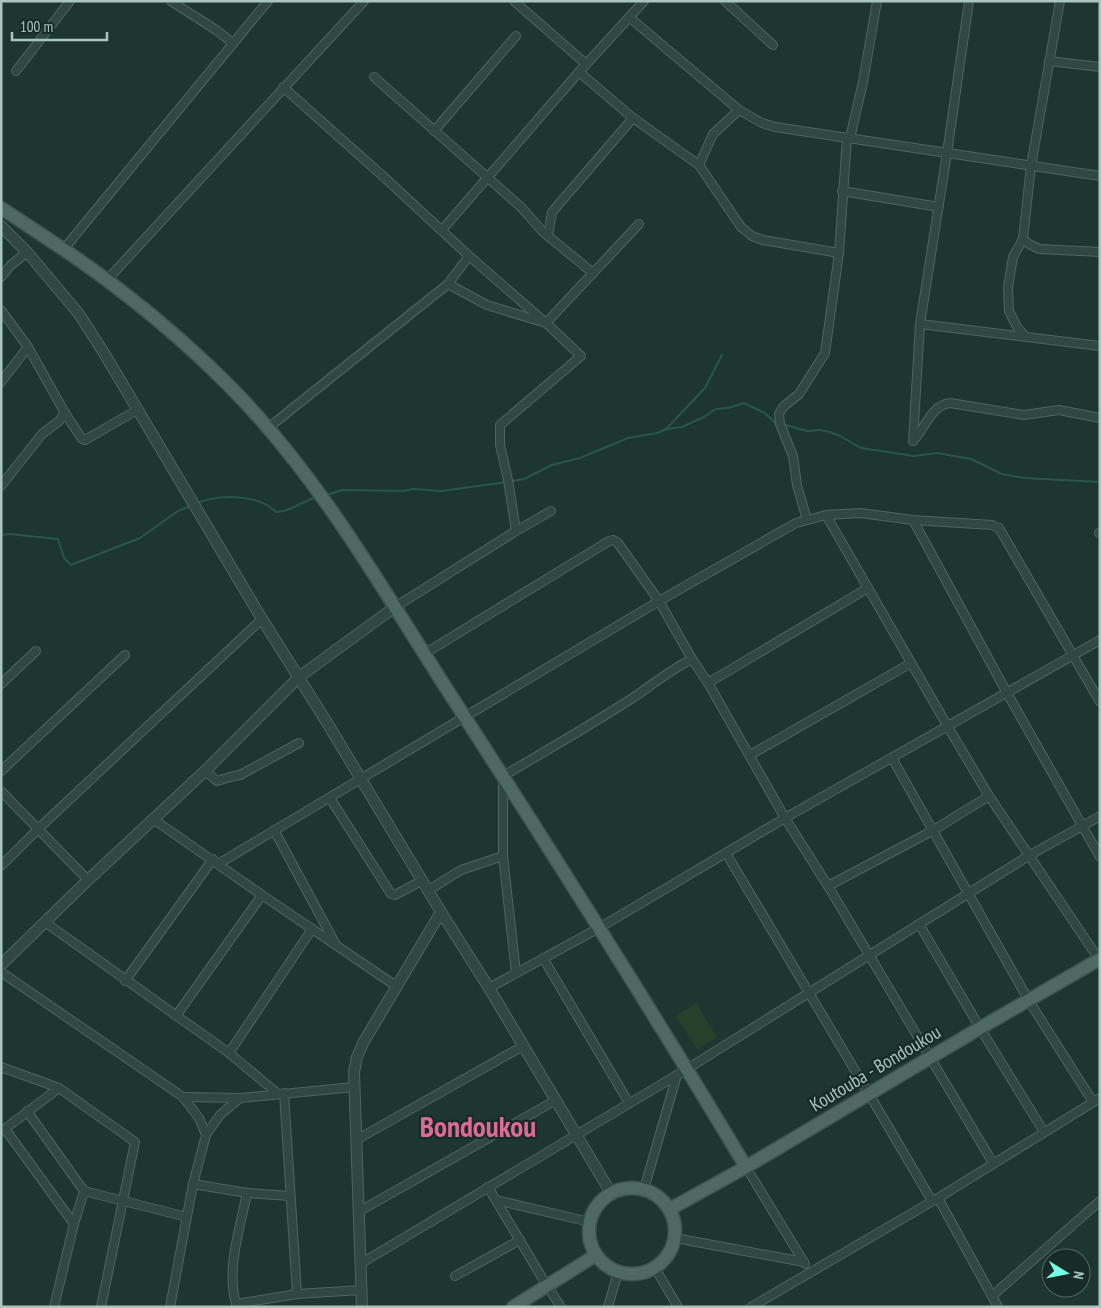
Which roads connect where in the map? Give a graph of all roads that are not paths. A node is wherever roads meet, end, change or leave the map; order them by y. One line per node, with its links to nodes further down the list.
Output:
1 (70, 1): 18 (street)
2 (171, 1): 13 (street)
3 (268, 1): 13 (street)
4 (364, 1): 21 (street)
5 (514, 1): 16 (street)
6 (644, 1): 11 (street)
7 (725, 1): 14 (street)
8 (877, 1): 25 (street)
9 (969, 1): 26 (street)
10 (1060, 1): 15 (street)
11 (629, 17): 16 (street); 22 (street)
12 (516, 36): 24 (street)
13 (233, 43): 39 (street)
14 (773, 44)
15 (1048, 60): 17 (street); 28 (street)
16 (586, 64): 19 (street)
17 (1100, 67)
18 (16, 71)
19 (579, 72): 23 (street); 30 (street)
20 (374, 78): 24 (street)
21 (283, 87): 36 (street); 46 (street)
22 (739, 110): 25 (street); 27 (street)
23 (633, 118): 27 (street); 37 (street)
24 (434, 131): 30 (street)
25 (849, 138): 26 (street); 31 (street)
26 (947, 153): 28 (street); 32 (street)
27 (699, 165): 42 (street)
28 (1031, 166): 29 (street); 38 (street)
29 (1100, 176)
30 (487, 177): 36 (street); 37 (street)
31 (842, 191): 32 (street); 42 (street)
32 (939, 207): 50 (street)
33 (1, 208): 39 (main road)
34 (639, 224): 44 (street)
35 (1, 226): 40 (street)
36 (442, 230): 43 (street)
37 (548, 236): 44 (street)
38 (1023, 239): 41 (street); 51 (street)
39 (63, 250): 46 (main road)
40 (27, 252): 45 (street); 55 (street)
41 (1100, 252)
42 (839, 253): 62 (street)
43 (469, 256): 47 (street); 49 (street)
44 (593, 273): 49 (street)
45 (1, 277)
46 (107, 280): 58 (main road)
47 (448, 284): 49 (street); 58 (street)
48 (1, 310): 53 (street)
49 (546, 323): 64 (street)
50 (920, 324): 51 (street); 57 (street)
51 (1025, 336): 52 (street)
52 (1100, 346)
53 (28, 347): 54 (street); 56 (street)
54 (1, 382)
55 (137, 410): 56 (street); 68 (street)
56 (65, 413): 59 (street)
57 (1100, 418)
58 (268, 428): 67 (main road)
59 (1, 486)
60 (552, 511): 64 (street)
61 (826, 515): 62 (street); 63 (street); 65 (street)
62 (807, 520): 66 (street)
63 (913, 520): 73 (street); 79 (street)
64 (516, 531): 67 (street)
65 (868, 588): 75 (street); 77 (street)
66 (659, 601): 71 (street); 74 (street); 81 (street)
67 (395, 607): 71 (main road); 76 (street)
68 (262, 619): 76 (street); 97 (street)
69 (1100, 640): 73 (street)
70 (36, 651): 78 (street)
71 (424, 654): 81 (main road)
72 (125, 655): 86 (street)
73 (1074, 655): 79 (street); 80 (street)
74 (692, 658): 77 (street); 88 (street)
75 (911, 663): 82 (street); 84 (street)
76 (299, 677): 87 (street); 89 (street)
77 (708, 683): 84 (street)
78 (1, 684)
79 (1007, 693): 82 (street); 96 (street)
80 (1100, 702)
81 (465, 717): 88 (main road); 89 (street)
82 (948, 727): 85 (street); 91 (street)
83 (299, 743): 87 (street)
84 (750, 755): 94 (street)
85 (892, 758): 94 (street); 99 (street)
86 (1, 771)
87 (205, 771): 95 (street)
88 (503, 776): 102 (street); 115 (main road)
89 (360, 778): 92 (street); 107 (street)
90 (1, 791): 97 (street)
91 (989, 796): 99 (street); 101 (street)
92 (330, 798): 98 (street); 107 (street)
93 (1100, 816): 96 (street)
94 (785, 818): 100 (street); 108 (street)
95 (153, 819): 104 (street); 106 (street)
96 (1083, 826): 101 (street); 103 (street)
97 (38, 829): 105 (street); 106 (street)
98 (274, 830): 104 (street); 117 (street)
99 (932, 831): 108 (street); 110 (street)
100 (726, 854): 115 (street); 127 (street)
101 (1030, 855): 110 (street); 120 (street)
102 (502, 856): 109 (street); 123 (street)
103 (1100, 856)
104 (215, 861): 111 (street); 124 (street)
105 (1, 866)
106 (88, 880): 113 (street)
107 (423, 880): 109 (street)
108 (828, 886): 118 (street)
109 (429, 890): 112 (street)
110 (968, 893): 114 (street); 128 (street)
111 (262, 895): 116 (street); 129 (street)
112 (441, 912): 125 (street); 126 (street)
113 (46, 923): 121 (street); 124 (street)
114 (919, 924): 118 (street); 130 (street)
115 (599, 928): 119 (street); 135 (main road)
116 (312, 929): 117 (street); 132 (street)
117 (337, 946): 125 (street)
118 (869, 956): 127 (street); 133 (street)
119 (543, 958): 123 (street); 144 (street)
120 (1099, 960): 128 (main road, Koutouba - Bondoukou)
121 (1, 964)
122 (1, 972): 140 (street)
123 (516, 973): 126 (street)
124 (126, 981): 129 (street)
125 (396, 986): 136 (street)
126 (489, 988): 131 (street)
127 (810, 992): 135 (street); 139 (street)
128 (1029, 1001): 130 (main road, Koutouba - Bondoukou); 143 (street)
129 (176, 1016): 132 (street)
130 (980, 1028): 133 (main road, Koutouba - Bondoukou); 147 (street)
131 (523, 1046): 142 (street); 150 (street)
132 (229, 1053): 138 (street)
133 (931, 1057): 139 (main road, Koutouba - Bondoukou); 151 (street)
134 (1, 1067): 137 (street)
135 (682, 1072): 144 (street); 152 (main road); 155 (street)
136 (354, 1087): 138 (street); 150 (street)
137 (58, 1088): 145 (street); 162 (street)
138 (281, 1093): 141 (street); 159 (street)
139 (869, 1094): 152 (main road, Koutouba - Bondoukou); 161 (street)
140 (183, 1097): 141 (street); 149 (street)
141 (240, 1098): 149 (street)
142 (556, 1100): 148 (street); 165 (street)
143 (1096, 1100): 147 (street)
144 (629, 1103): 148 (street)
145 (27, 1111): 146 (street); 156 (street)
146 (3, 1130): 168 (street)
147 (1044, 1132): 151 (street)
148 (576, 1134): 154 (street); 158 (street)
149 (206, 1135): 153 (street)
150 (356, 1140): 165 (street)
151 (993, 1163): 161 (street)
152 (746, 1167): 164 (main road, Koutouba - Bondoukou); 172 (street)
153 (193, 1184): 157 (street); 166 (street)
154 (488, 1188): 160 (street); 173 (street)
155 (644, 1189): 158 (main road); 164 (main road)
156 (84, 1191): 162 (street); 168 (street)
157 (247, 1193): 159 (street); 182 (street)
158 (611, 1193): 167 (main road)
159 (290, 1196): 180 (street)
160 (496, 1200): 167 (street); 170 (street)
161 (935, 1200): 176 (street); 181 (street)
162 (124, 1201): 166 (street); 184 (street)
163 (1100, 1201): 181 (street)
164 (670, 1209): 169 (main road)
165 (358, 1212): 173 (street)
166 (187, 1217): 185 (street)
167 (590, 1222): 171 (main road)
168 (74, 1224): 183 (street)
169 (675, 1238): 172 (street); 174 (main road)
170 (520, 1240): 177 (street); 178 (street)
171 (596, 1255): 175 (main road); 178 (main road)
172 (804, 1262): 176 (street)
173 (360, 1264): 179 (street)
174 (655, 1268): 175 (main road); 190 (street)
175 (618, 1272): 189 (street)
176 (809, 1273): 191 (street)
177 (455, 1276)
178 (547, 1286): 187 (main road); 188 (street)
179 (361, 1290): 180 (street); 186 (street)
180 (297, 1294): 182 (street)
181 (992, 1296): 192 (street)
182 (232, 1305)
183 (54, 1307)
184 (102, 1307)
185 (170, 1307)
186 (362, 1307)
187 (513, 1307)
188 (561, 1307)
189 (608, 1307)
190 (678, 1307)
191 (751, 1307)
192 (998, 1307)

